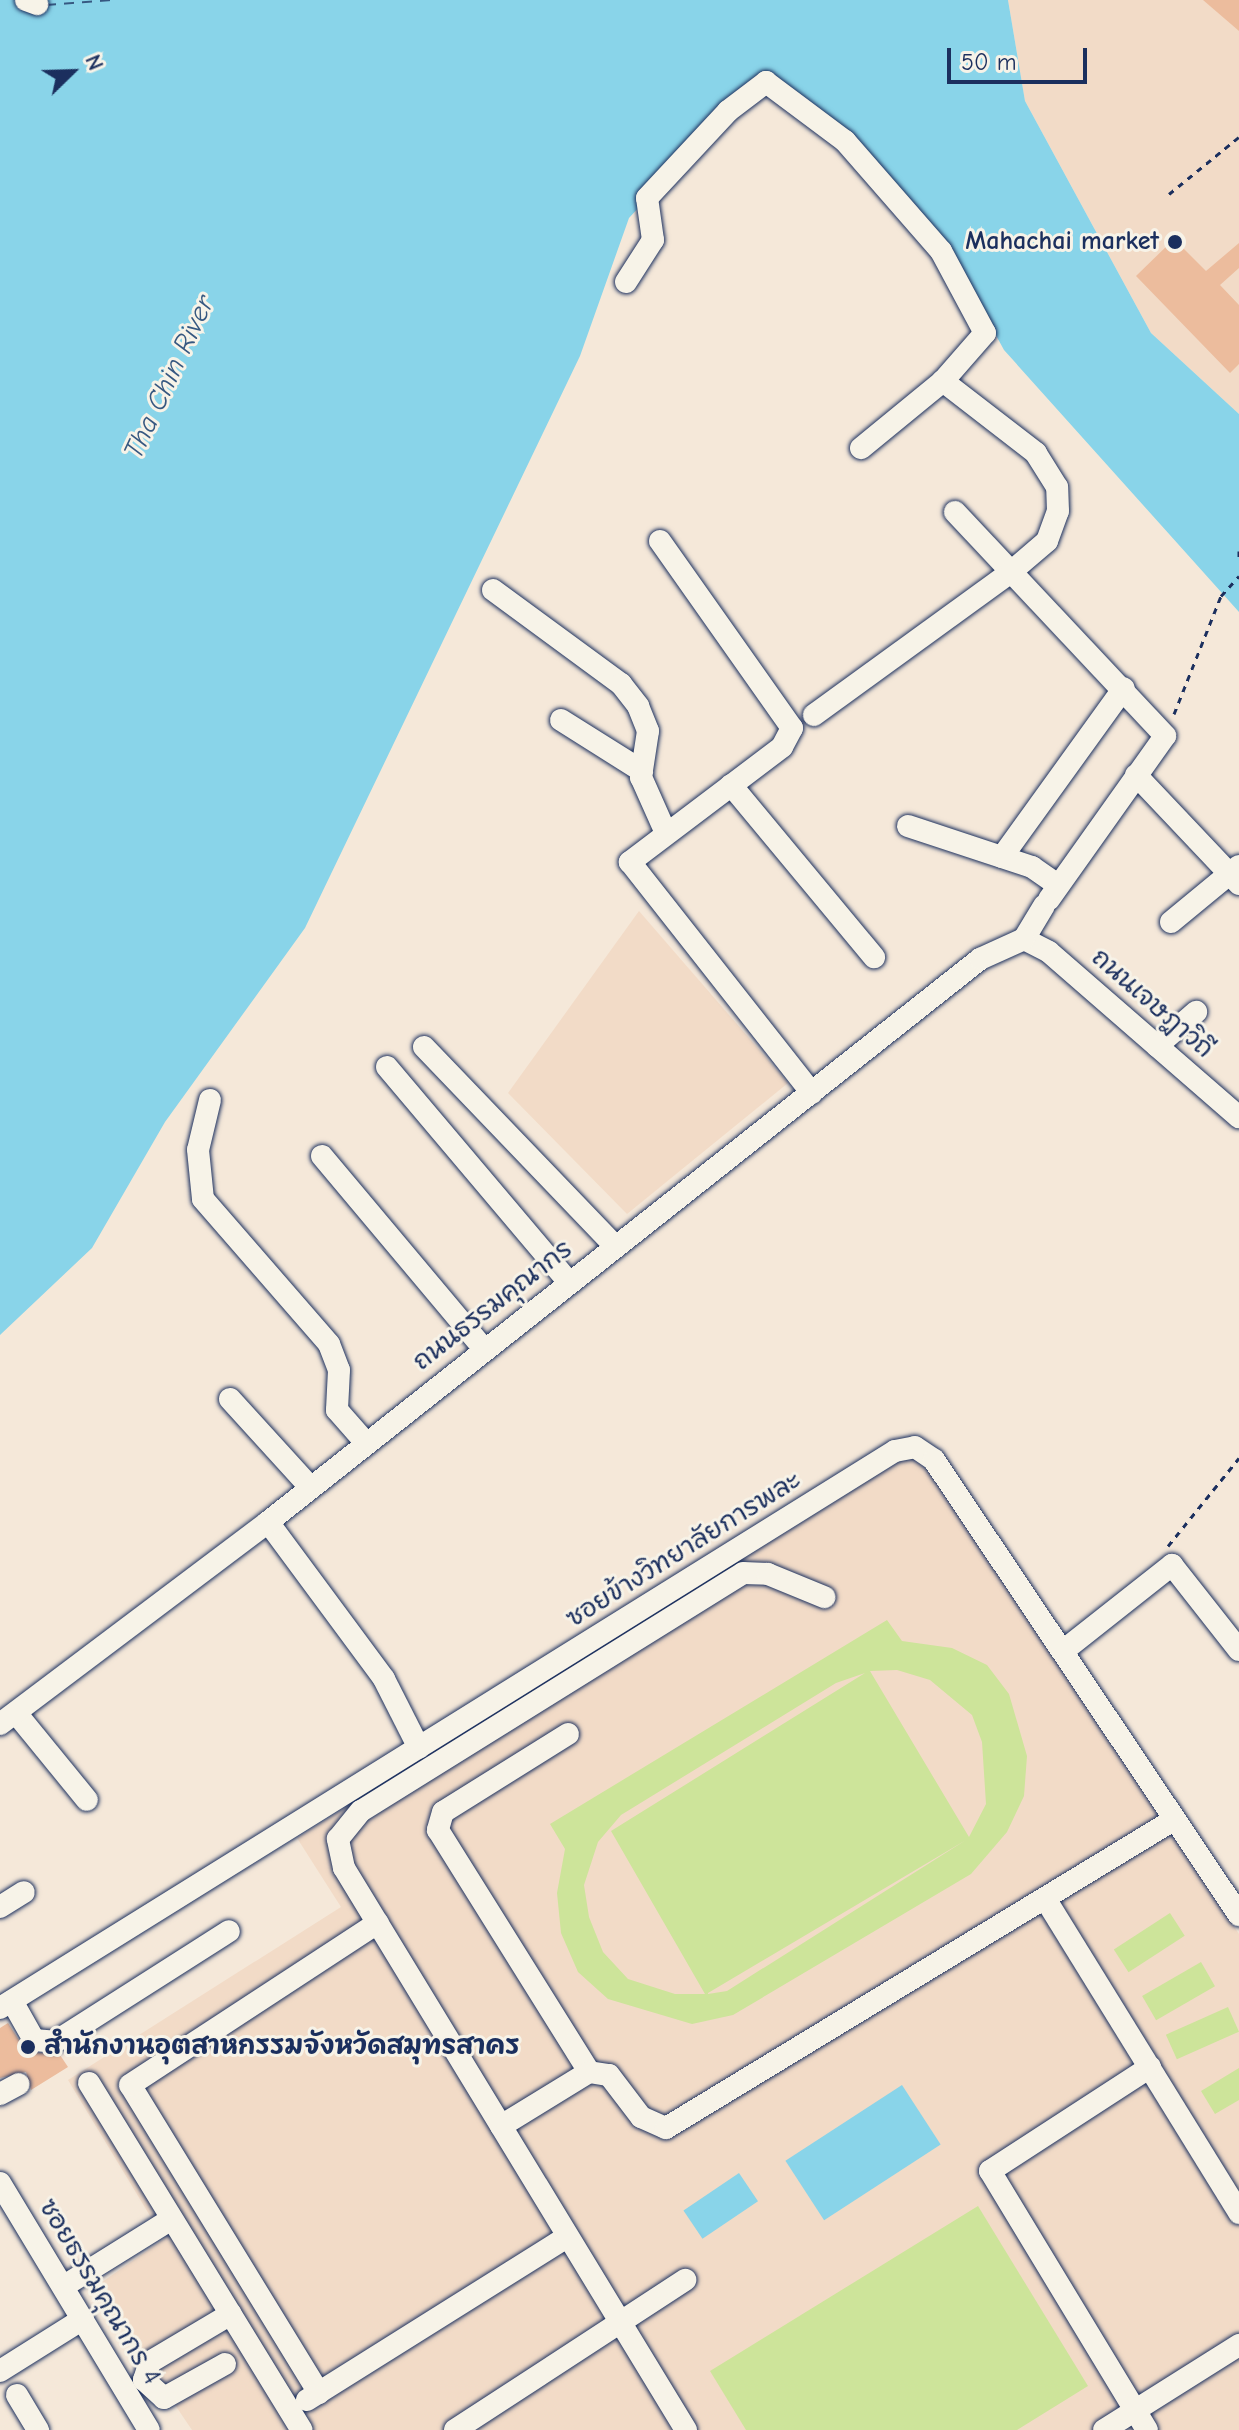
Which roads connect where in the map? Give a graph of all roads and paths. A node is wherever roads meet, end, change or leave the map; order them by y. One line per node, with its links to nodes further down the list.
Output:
1 (1239, 137): 2 (path)
2 (1169, 194)
3 (626, 282): 4 (street)
4 (943, 381): 5 (street); 10 (street)
5 (861, 448)
6 (955, 512): 10 (street)
7 (660, 541): 19 (street)
8 (1239, 551): 9 (path)
9 (1239, 559)
10 (1012, 571): 13 (street); 14 (street)
11 (1239, 576): 16 (path)
12 (493, 590): 17 (street)
13 (1124, 688): 16 (street); 22 (street)
14 (814, 715)
15 (561, 720): 17 (street)
16 (1165, 736): 18 (street)
17 (642, 771): 21 (street)
18 (1136, 775): 23 (street); 24 (street)
19 (731, 785): 21 (street); 27 (street)
20 (908, 826): 22 (street)
21 (665, 831): 32 (street)
22 (1002, 857): 24 (street)
23 (1236, 875): 25 (street)
24 (1050, 897): 26 (street)
25 (1171, 922)
26 (1024, 939): 29 (street, ถนนเจษฎาวิถี); 32 (street, ถนนธรรมคุณากร)
27 (874, 957)
28 (1196, 1012): 29 (street)
29 (1157, 1046): 34 (street, ถนนเจษฎาวิถี)
30 (424, 1047): 36 (street)
31 (387, 1067): 37 (street)
32 (812, 1093): 36 (street, ถนนธรรมคุณากร)
33 (210, 1100): 40 (street)
34 (1239, 1117)
35 (322, 1156): 38 (street)
36 (615, 1246): 37 (street, ถนนธรรมคุณากร)
37 (569, 1282): 38 (street, ถนนธรรมคุณากร)
38 (483, 1348): 40 (street, ถนนธรรมคุณากร)
39 (230, 1399): 42 (street)
40 (366, 1443): 42 (street, ถนนธรรมคุณากร)
41 (1239, 1458): 44 (path)
42 (311, 1488): 43 (street, ถนนธรรมคุณากร)
43 (268, 1522): 48 (street, ถนนธรรมคุณากร); 50 (street)
44 (1162, 1568): 46 (street); 47 (street)
45 (824, 1597): 57 (street)
46 (1239, 1650)
47 (1063, 1651): 50 (street, ซอยข้างวิทยาลัยการพละ); 52 (street, ซอยข้างวิทยาลัยการพละ)
48 (8, 1719): 51 (street)
49 (568, 1734): 61 (street)
50 (419, 1748): 59 (street, ซอยข้างวิทยาลัยการพละ)
51 (87, 1800)
52 (1175, 1819): 54 (street); 56 (street, ซอยข้างวิทยาลัยการพละ)
53 (24, 1892): 55 (street)
54 (1046, 1900): 60 (street); 61 (street)
55 (0, 1907)
56 (1239, 1915)
57 (378, 1923): 63 (street); 77 (street)
58 (229, 1931): 59 (street)
59 (6, 2004)
60 (1150, 2067): 66 (street); 80 (street)
61 (589, 2072): 63 (street)
62 (89, 2083): 67 (street)
63 (501, 2126): 68 (street)
64 (0, 2183): 65 (street, ซอยธรรมคุณากร 4)
65 (7, 2212): 70 (street, ซอยธรรมคุณากร 4)
66 (1239, 2213)
67 (170, 2220): 70 (street); 71 (street)
68 (567, 2237): 73 (street); 77 (street)
69 (685, 2280): 73 (street)
70 (64, 2286): 72 (street, ซอยธรรมคุณากร 4)
71 (231, 2314): 75 (street); 79 (street)
72 (83, 2319): 76 (street); 82 (street, ซอยธรรมคุณากร 4)
73 (620, 2323): 84 (street); 85 (street)
74 (1239, 2345): 80 (street)
75 (225, 2364)
76 (0, 2371)
77 (319, 2393): 79 (street)
78 (17, 2395): 81 (street)
79 (291, 2410): 83 (street)
80 (1134, 2411): 86 (street); 87 (street)
81 (38, 2430)
82 (149, 2430)
83 (302, 2430)
84 (455, 2430)
85 (686, 2430)
86 (1104, 2430)
87 (1147, 2430)

